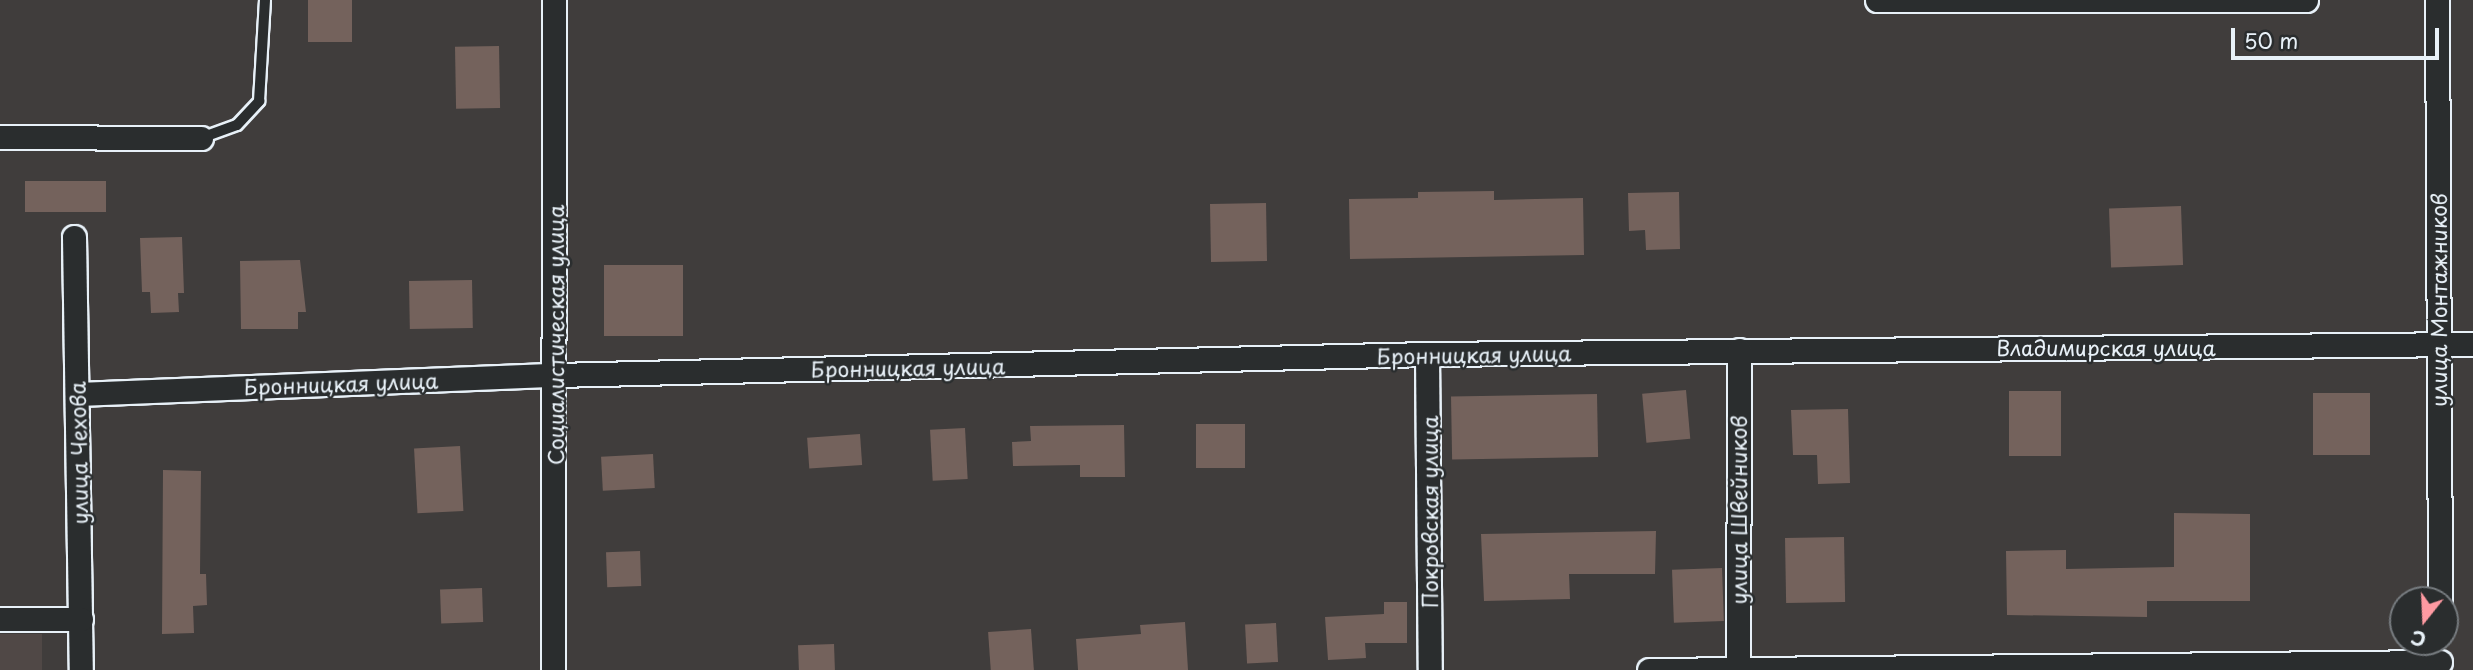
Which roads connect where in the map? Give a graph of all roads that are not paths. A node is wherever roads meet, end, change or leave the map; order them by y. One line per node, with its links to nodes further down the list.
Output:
1 (265, 0): 7 (lane)
2 (554, 0): 13 (street, Социалистическая улица)
3 (2306, 0): 5 (street)
4 (2437, 0): 10 (street, улица Монтажников)
5 (1877, 1)
6 (0, 137): 7 (street)
7 (201, 138)
8 (74, 237): 14 (street, улица Чехова)
9 (2473, 344): 10 (street, Владимирская улица)
10 (2438, 345): 11 (street, Владимирская улица); 15 (street, улица Монтажников)
11 (1739, 350): 12 (street, Бронницкая улица); 19 (street, улица Швейников)
12 (1427, 354): 13 (street, Бронницкая улица); 22 (street, Покровская улица)
13 (556, 375): 14 (street, Бронницкая улица); 21 (street, Социалистическая улица)
14 (77, 394): 17 (street, улица Чехова)
15 (2440, 586)
16 (0, 619): 17 (street)
17 (81, 619): 20 (street, улица Чехова)
18 (2440, 658): 19 (street)
19 (1738, 669): 23 (street)
20 (81, 670)
21 (553, 670)
22 (1430, 670)
23 (1650, 670)

